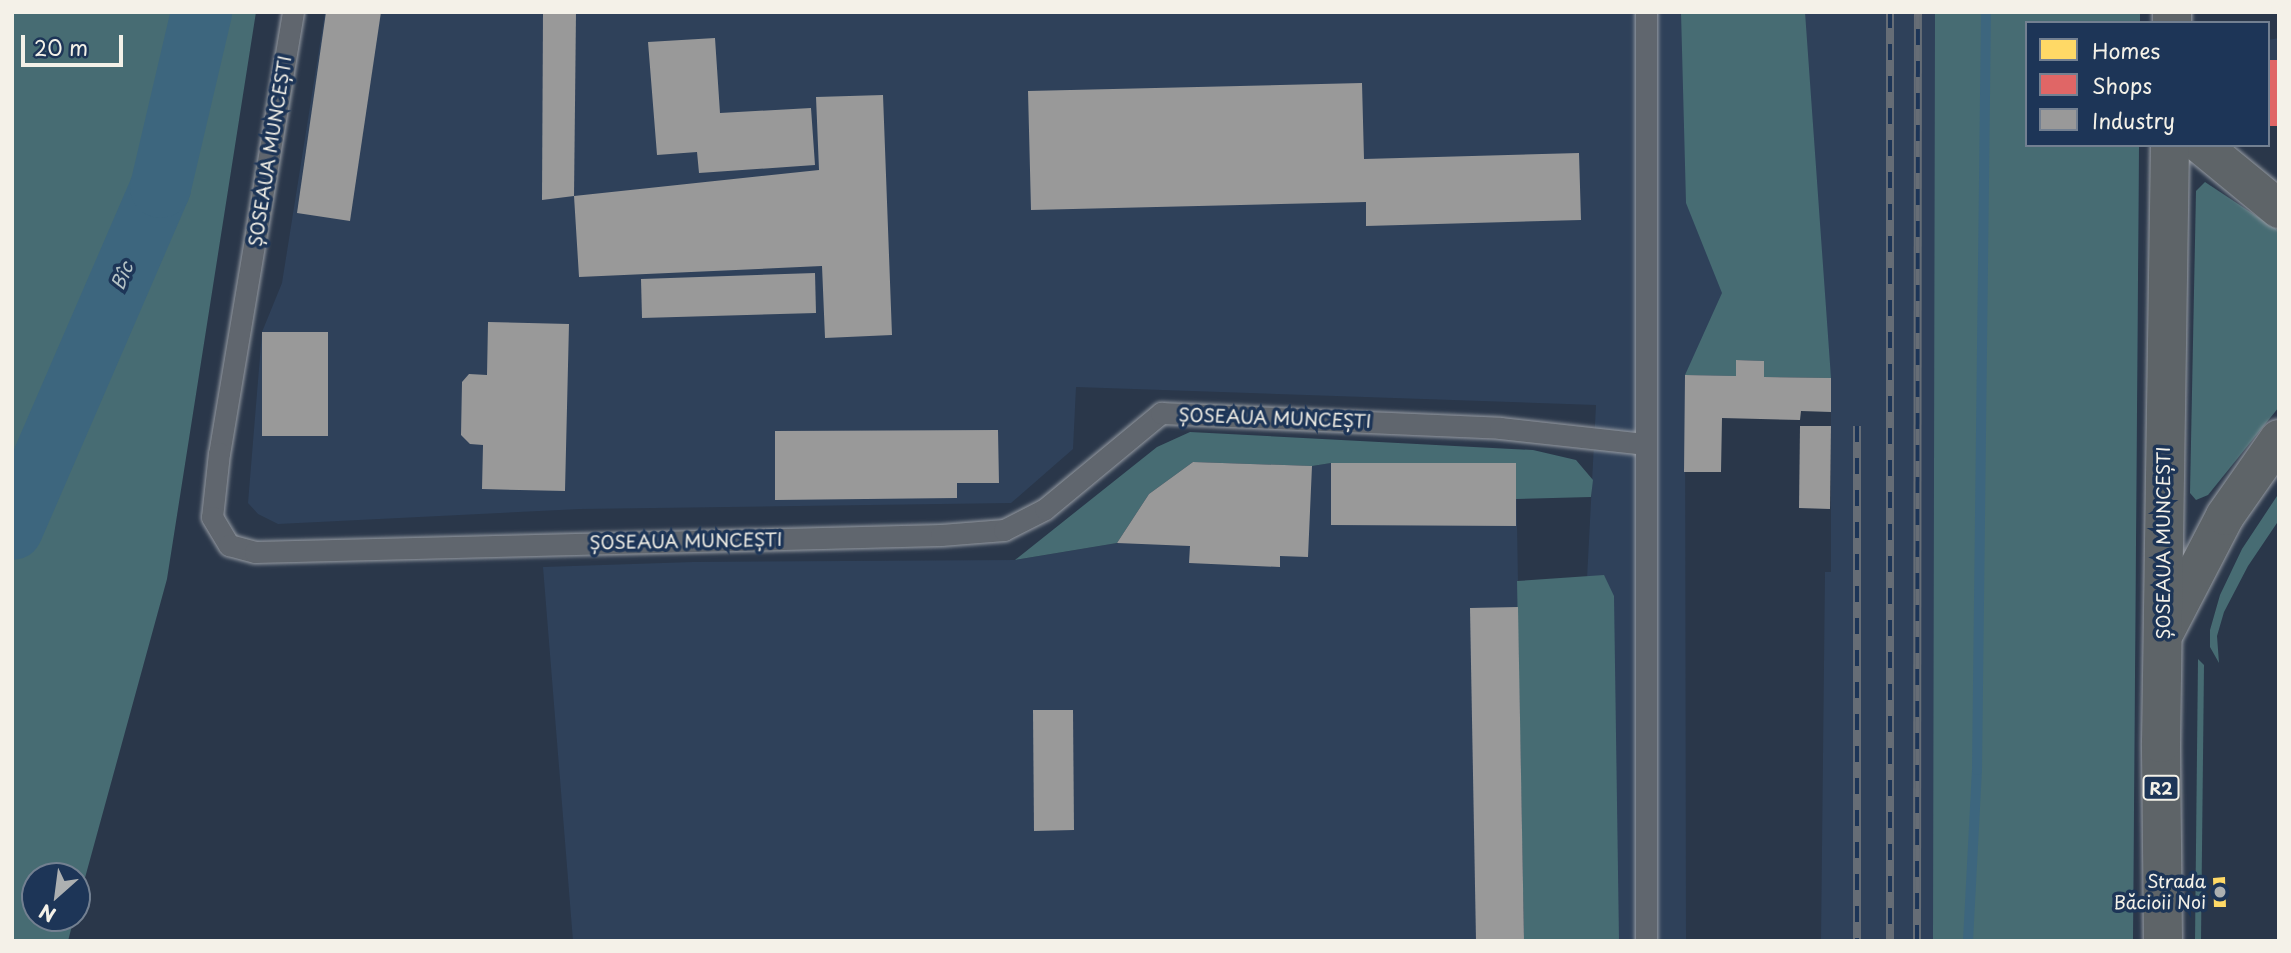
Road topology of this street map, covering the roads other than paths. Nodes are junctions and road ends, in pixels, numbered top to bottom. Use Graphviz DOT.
graph roads {
  1 [pos="293,12"];
  2 [pos="1646,12"];
  3 [pos="2170,147"];
  4 [pos="2203,147"];
  5 [pos="2279,209"];
  6 [pos="2279,439"];
  7 [pos="1646,444"];
  8 [pos="2163,635"];
  9 [pos="1646,941"];
  10 [pos="2163,941"];
  1 -- 7 [label="lane, ȘOSEAUA MUNCEȘTI"];
  2 -- 7 [label="lane"];
  3 -- 8 [label="main road, ȘOSEAUA MUNCEȘTI"];
  4 -- 5 [label="main road"];
  6 -- 8 [label="main road, R2"];
  7 -- 9 [label="lane"];
  8 -- 10 [label="main road, ȘOSEAUA MUNCEȘTI / R2"];
}
